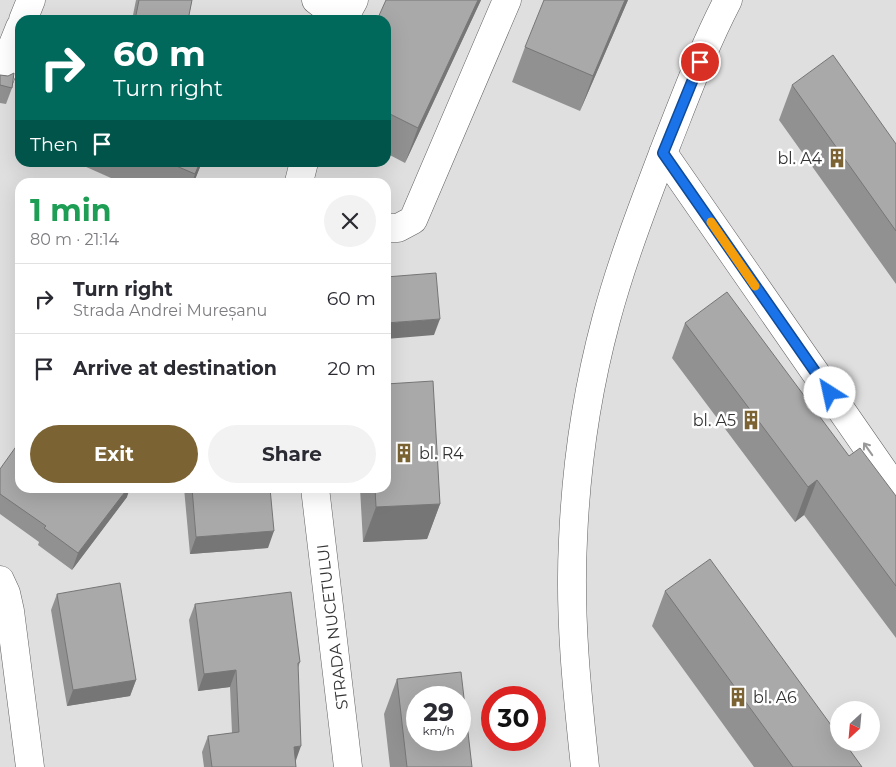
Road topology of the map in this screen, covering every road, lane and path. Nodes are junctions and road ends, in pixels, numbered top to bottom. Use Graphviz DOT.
graph roads {
  1 [pos="31,0"];
  2 [pos="316,0"];
  3 [pos="354,0"];
  4 [pos="507,0"];
  5 [pos="728,0"];
  6 [pos="25,15"];
  7 [pos="333,15"];
  8 [pos="346,15"];
  9 [pos="0,25"];
  10 [pos="15,25"];
  11 [pos="15,38"];
  12 [pos="0,77"];
  13 [pos="663,153"];
  14 [pos="391,228"];
  15 [pos="896,489"];
  16 [pos="316,493"];
  17 [pos="0,580"];
  18 [pos="30,767"];
  19 [pos="348,767"];
  20 [pos="585,767"];
  1 -- 6 [label="street"];
  2 -- 7 [label="street"];
  3 -- 8 [label="street"];
  4 -- 14 [label="street"];
  5 -- 13 [label="street"];
  9 -- 10 [label="street"];
  11 -- 12 [label="street"];
  15 -- 13 [label="street, one-way"];
  13 -- 20 [label="street"];
  16 -- 19 [label="street, STRADA NUCETULUI"];
  17 -- 18 [label="street"];
}
